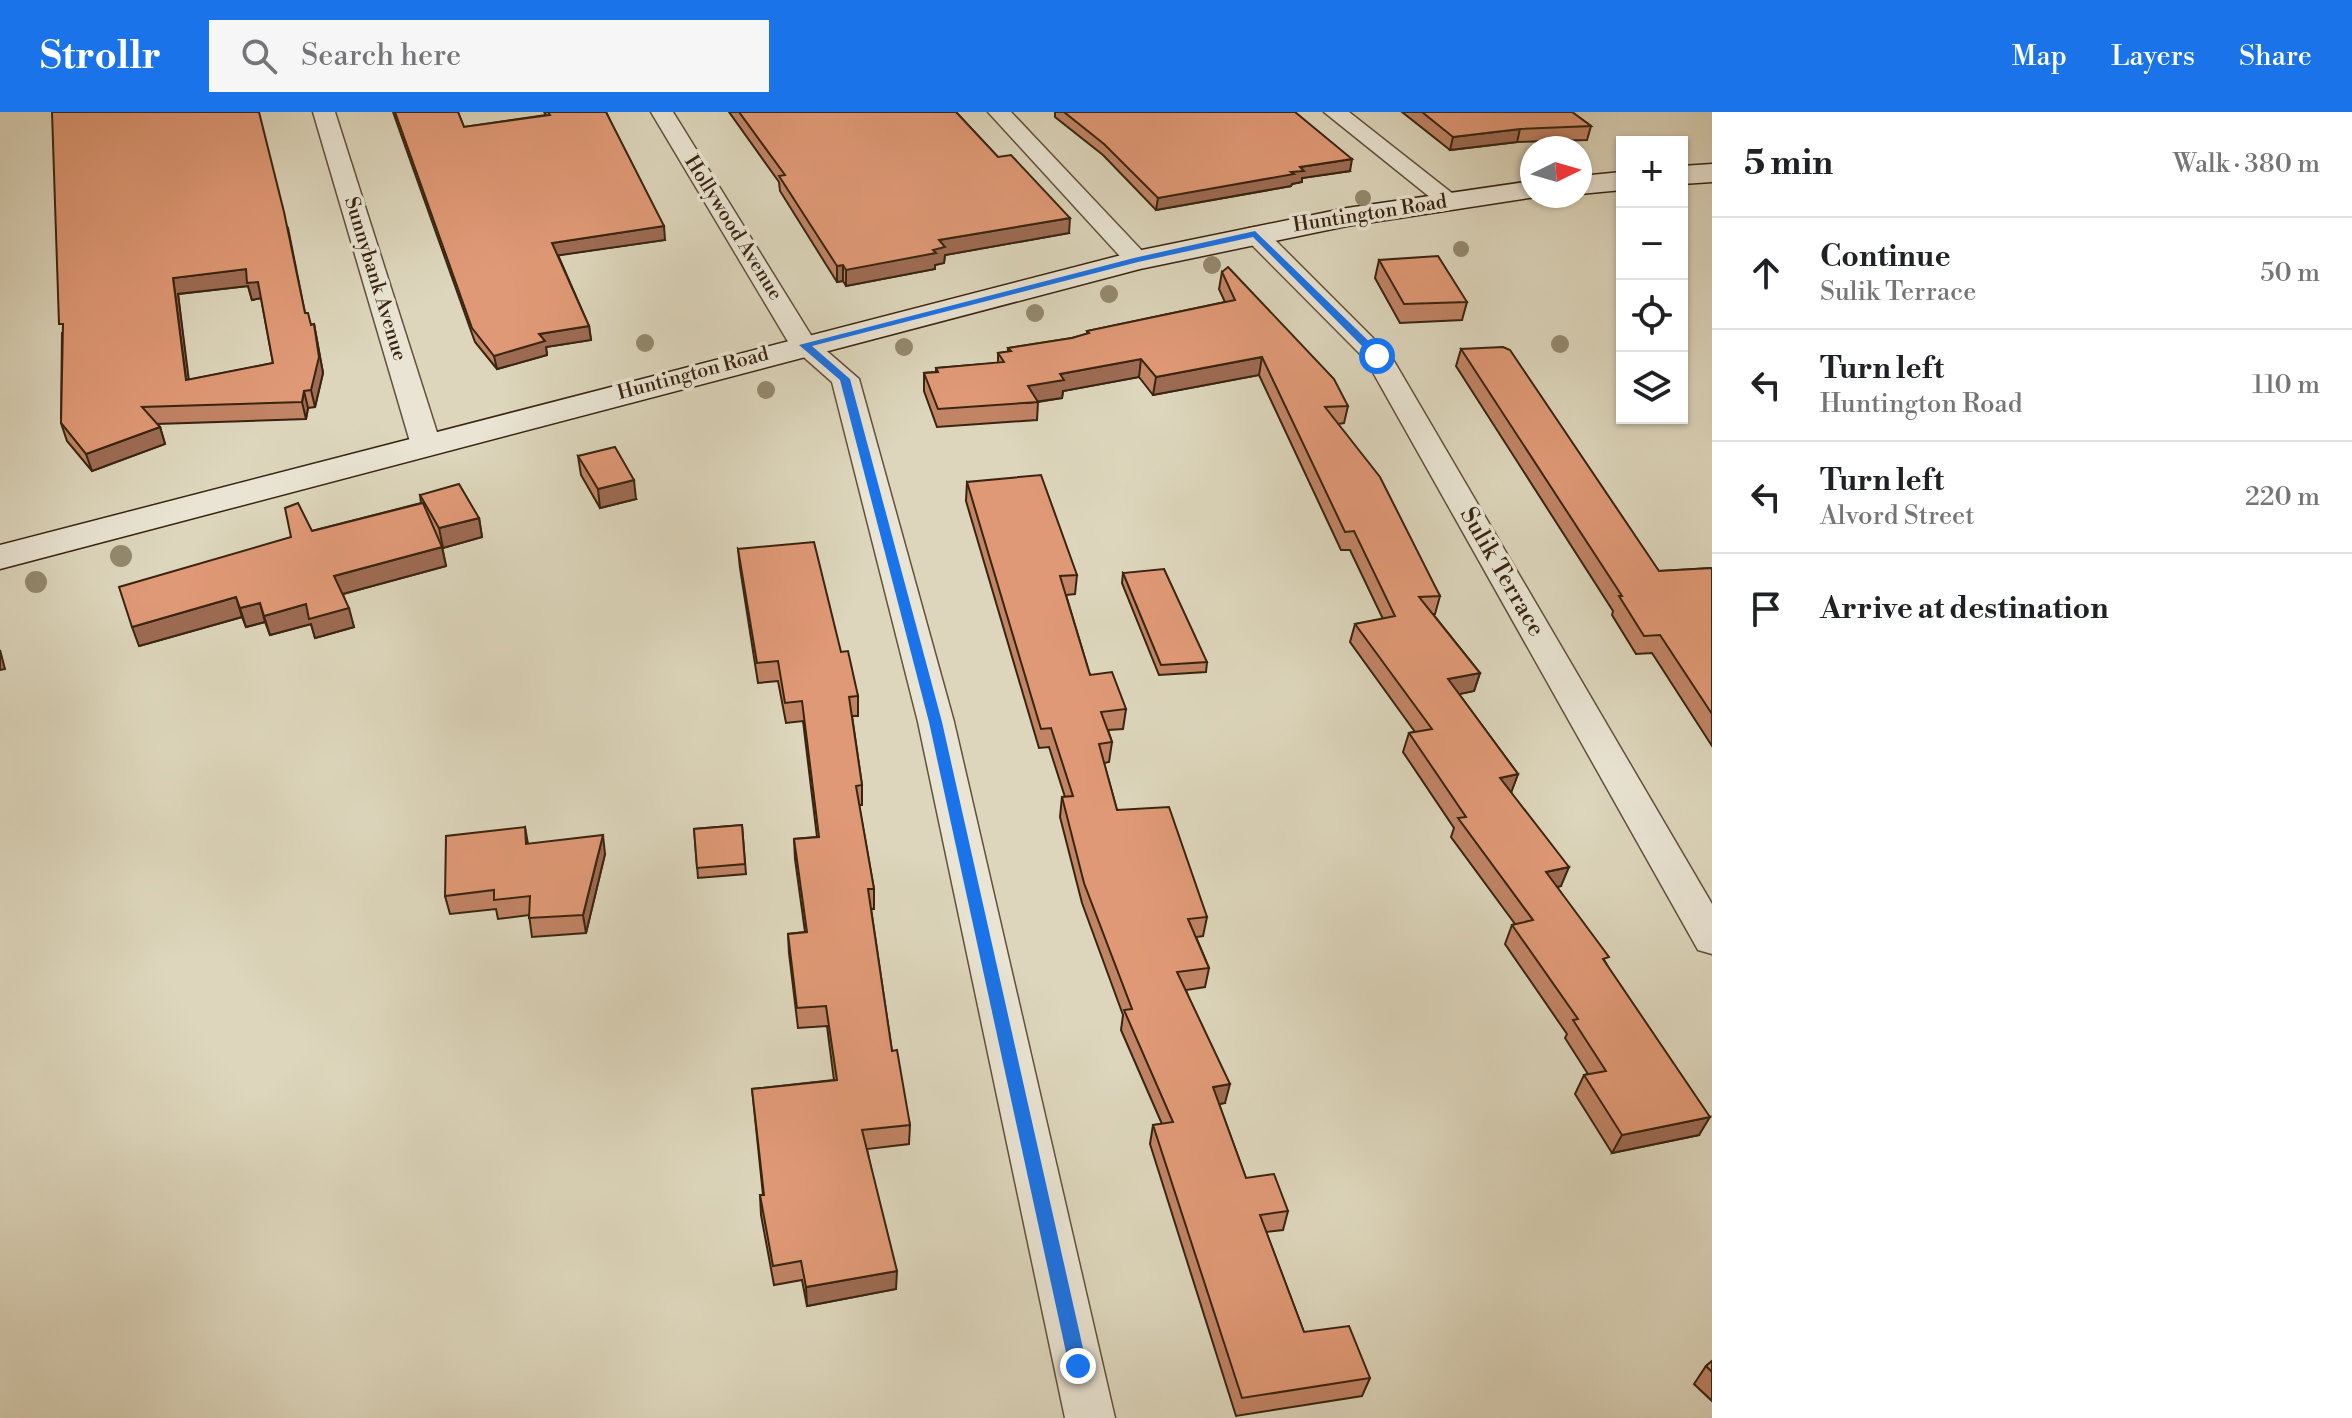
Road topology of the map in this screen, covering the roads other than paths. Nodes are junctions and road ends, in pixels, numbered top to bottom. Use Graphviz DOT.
graph roads {
  1 [pos="324,112"];
  2 [pos="662,112"];
  3 [pos="999,112"];
  4 [pos="1335,112"];
  5 [pos="1712,173"];
  6 [pos="1688,175"];
  7 [pos="1616,182"];
  8 [pos="1592,184"];
  9 [pos="1520,192"];
  10 [pos="1450,201"];
  11 [pos="1255,234"];
  12 [pos="1137,260"];
  13 [pos="804,345"];
  14 [pos="426,445"];
  15 [pos="0,557"];
  16 [pos="1712,939"];
  17 [pos="1090,1418"];
  1 -- 14 [label="street, Sunnybank Avenue"];
  2 -- 13 [label="street, Hollywood Avenue"];
  3 -- 12 [label="street"];
  4 -- 10 [label="street"];
  5 -- 6 [label="main road"];
  7 -- 8 [label="main road"];
  9 -- 10 [label="main road, Huntington Road"];
  10 -- 11 [label="main road, Huntington Road"];
  11 -- 12 [label="main road, Huntington Road"];
  11 -- 16 [label="street, Sulik Terrace"];
  12 -- 13 [label="main road, Huntington Road"];
  13 -- 14 [label="main road, Huntington Road"];
  13 -- 17 [label="street, Hollywood Avenue"];
  14 -- 15 [label="main road, Huntington Road"];
}
